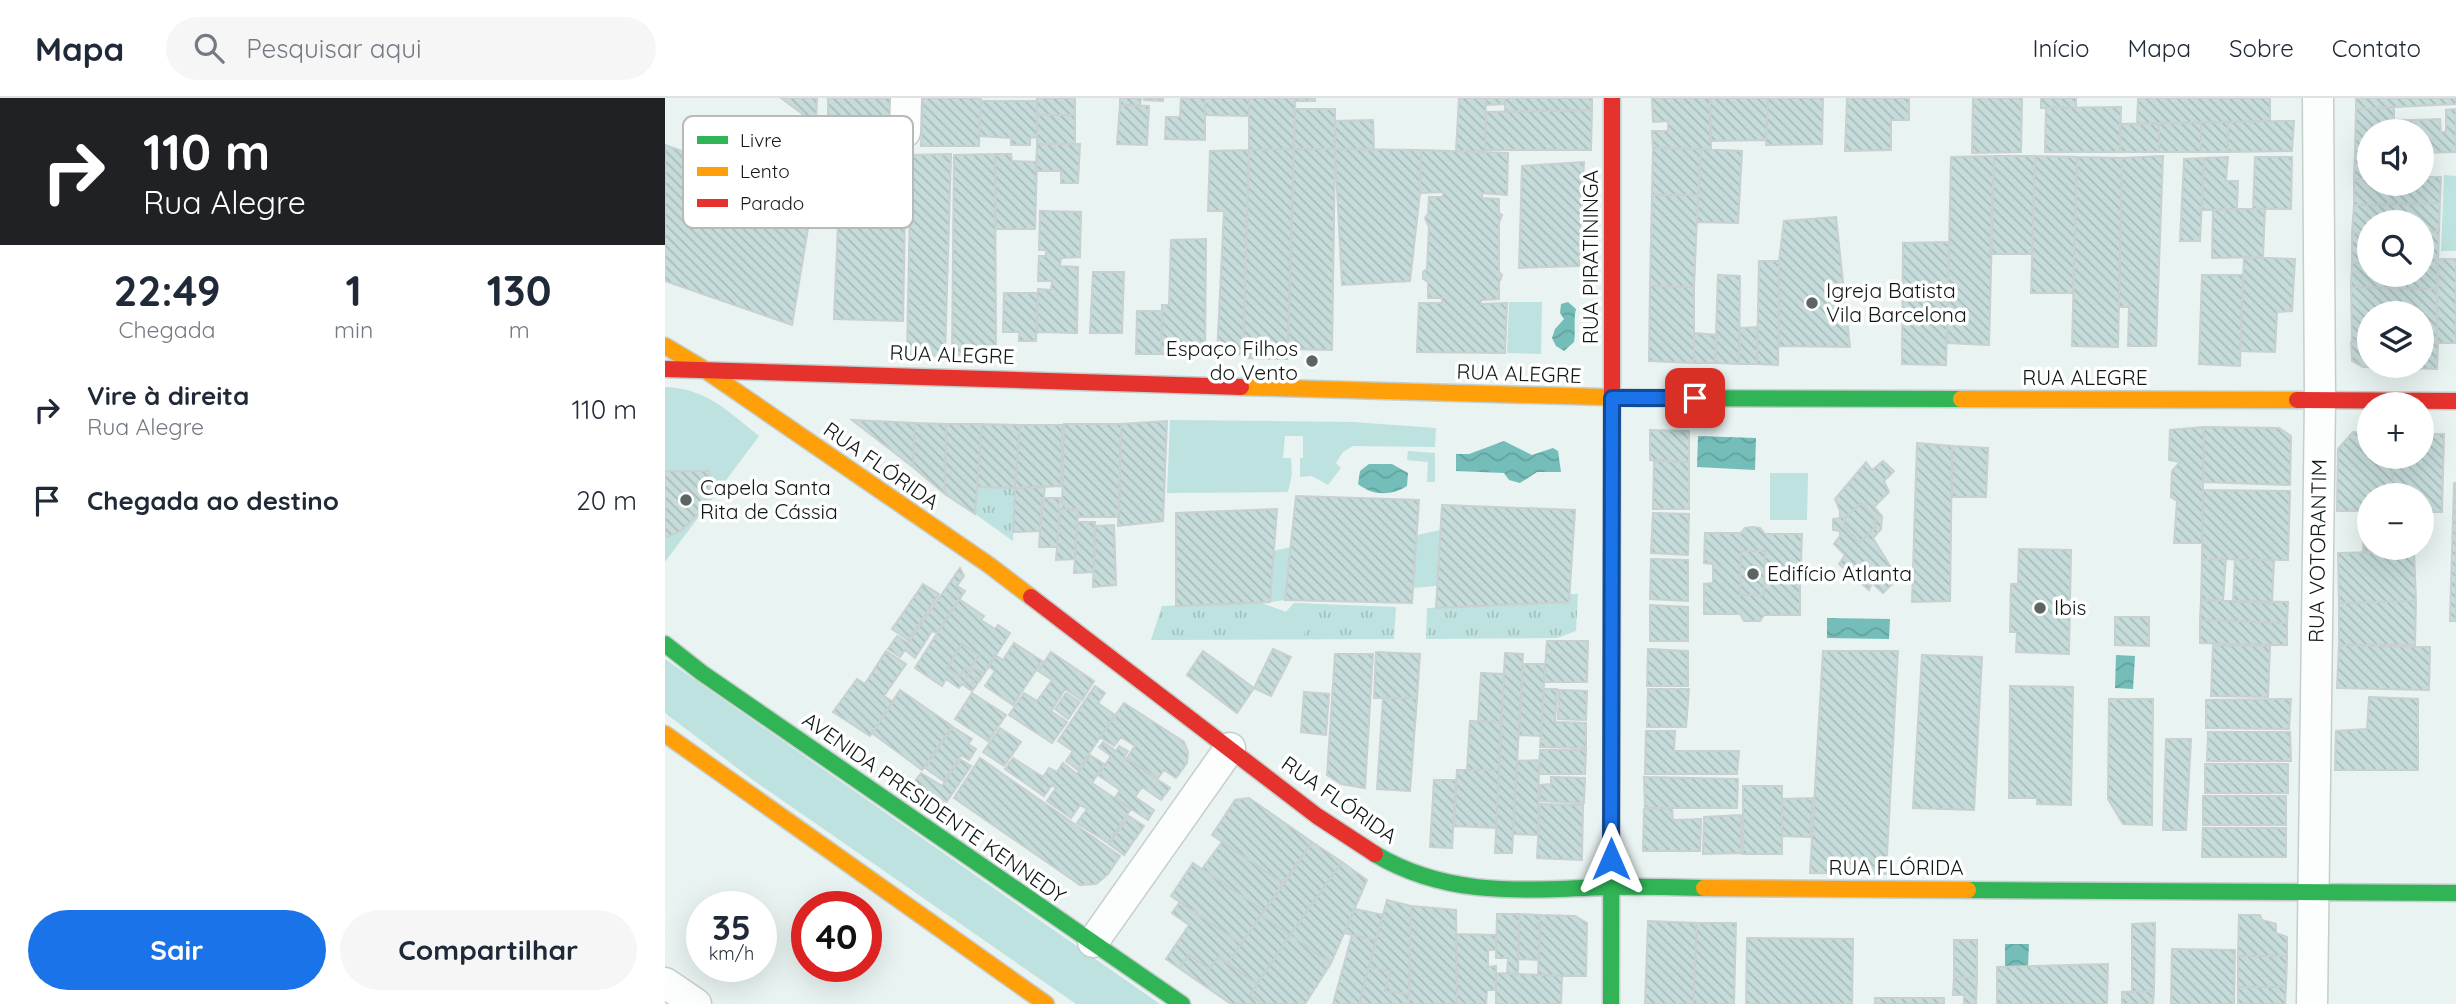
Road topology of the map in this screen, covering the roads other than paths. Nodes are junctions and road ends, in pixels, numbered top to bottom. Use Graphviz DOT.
graph roads {
  1 [pos="906,98"];
  2 [pos="1612,98"];
  3 [pos="2318,98"];
  4 [pos="905,116"];
  5 [pos="665,346"];
  6 [pos="702,368"];
  7 [pos="665,369"];
  8 [pos="1612,398"];
  9 [pos="2320,400"];
  10 [pos="2456,401"];
  11 [pos="665,644"];
  12 [pos="665,734"];
  13 [pos="1230,748"];
  14 [pos="1611,887"];
  15 [pos="2312,892"];
  16 [pos="2456,893"];
  17 [pos="1093,942"];
  18 [pos="665,983"];
  19 [pos="696,1004"];
  20 [pos="1046,1004"];
  21 [pos="1182,1004"];
  22 [pos="1611,1004"];
  23 [pos="2312,1004"];
  1 -- 4 [label="street"];
  2 -- 8 [label="main road, RUA PIRATININGA"];
  3 -- 9 [label="street, RUA VOTORANTIM"];
  5 -- 6 [label="main road, RUA FLÓRIDA"];
  6 -- 7 [label="main road, RUA ALEGRE"];
  6 -- 8 [label="main road, RUA ALEGRE"];
  6 -- 13 [label="main road, RUA FLÓRIDA"];
  8 -- 9 [label="main road, RUA ALEGRE"];
  8 -- 14 [label="main road, RUA PIRATININGA"];
  9 -- 10 [label="main road, RUA ALEGRE"];
  9 -- 15 [label="street, RUA VOTORANTIM"];
  11 -- 17 [label="main road, AVENIDA PRESIDENTE KENNEDY"];
  12 -- 20 [label="main road"];
  13 -- 14 [label="main road, RUA FLÓRIDA"];
  13 -- 17 [label="street"];
  14 -- 15 [label="main road, RUA FLÓRIDA"];
  14 -- 22 [label="main road, RUA PIRATININGA"];
  15 -- 16 [label="main road, RUA FLÓRIDA"];
  15 -- 23 [label="street, RUA VOTORANTIM"];
  17 -- 21 [label="main road, AVENIDA PRESIDENTE KENNEDY"];
  18 -- 19 [label="street"];
}
